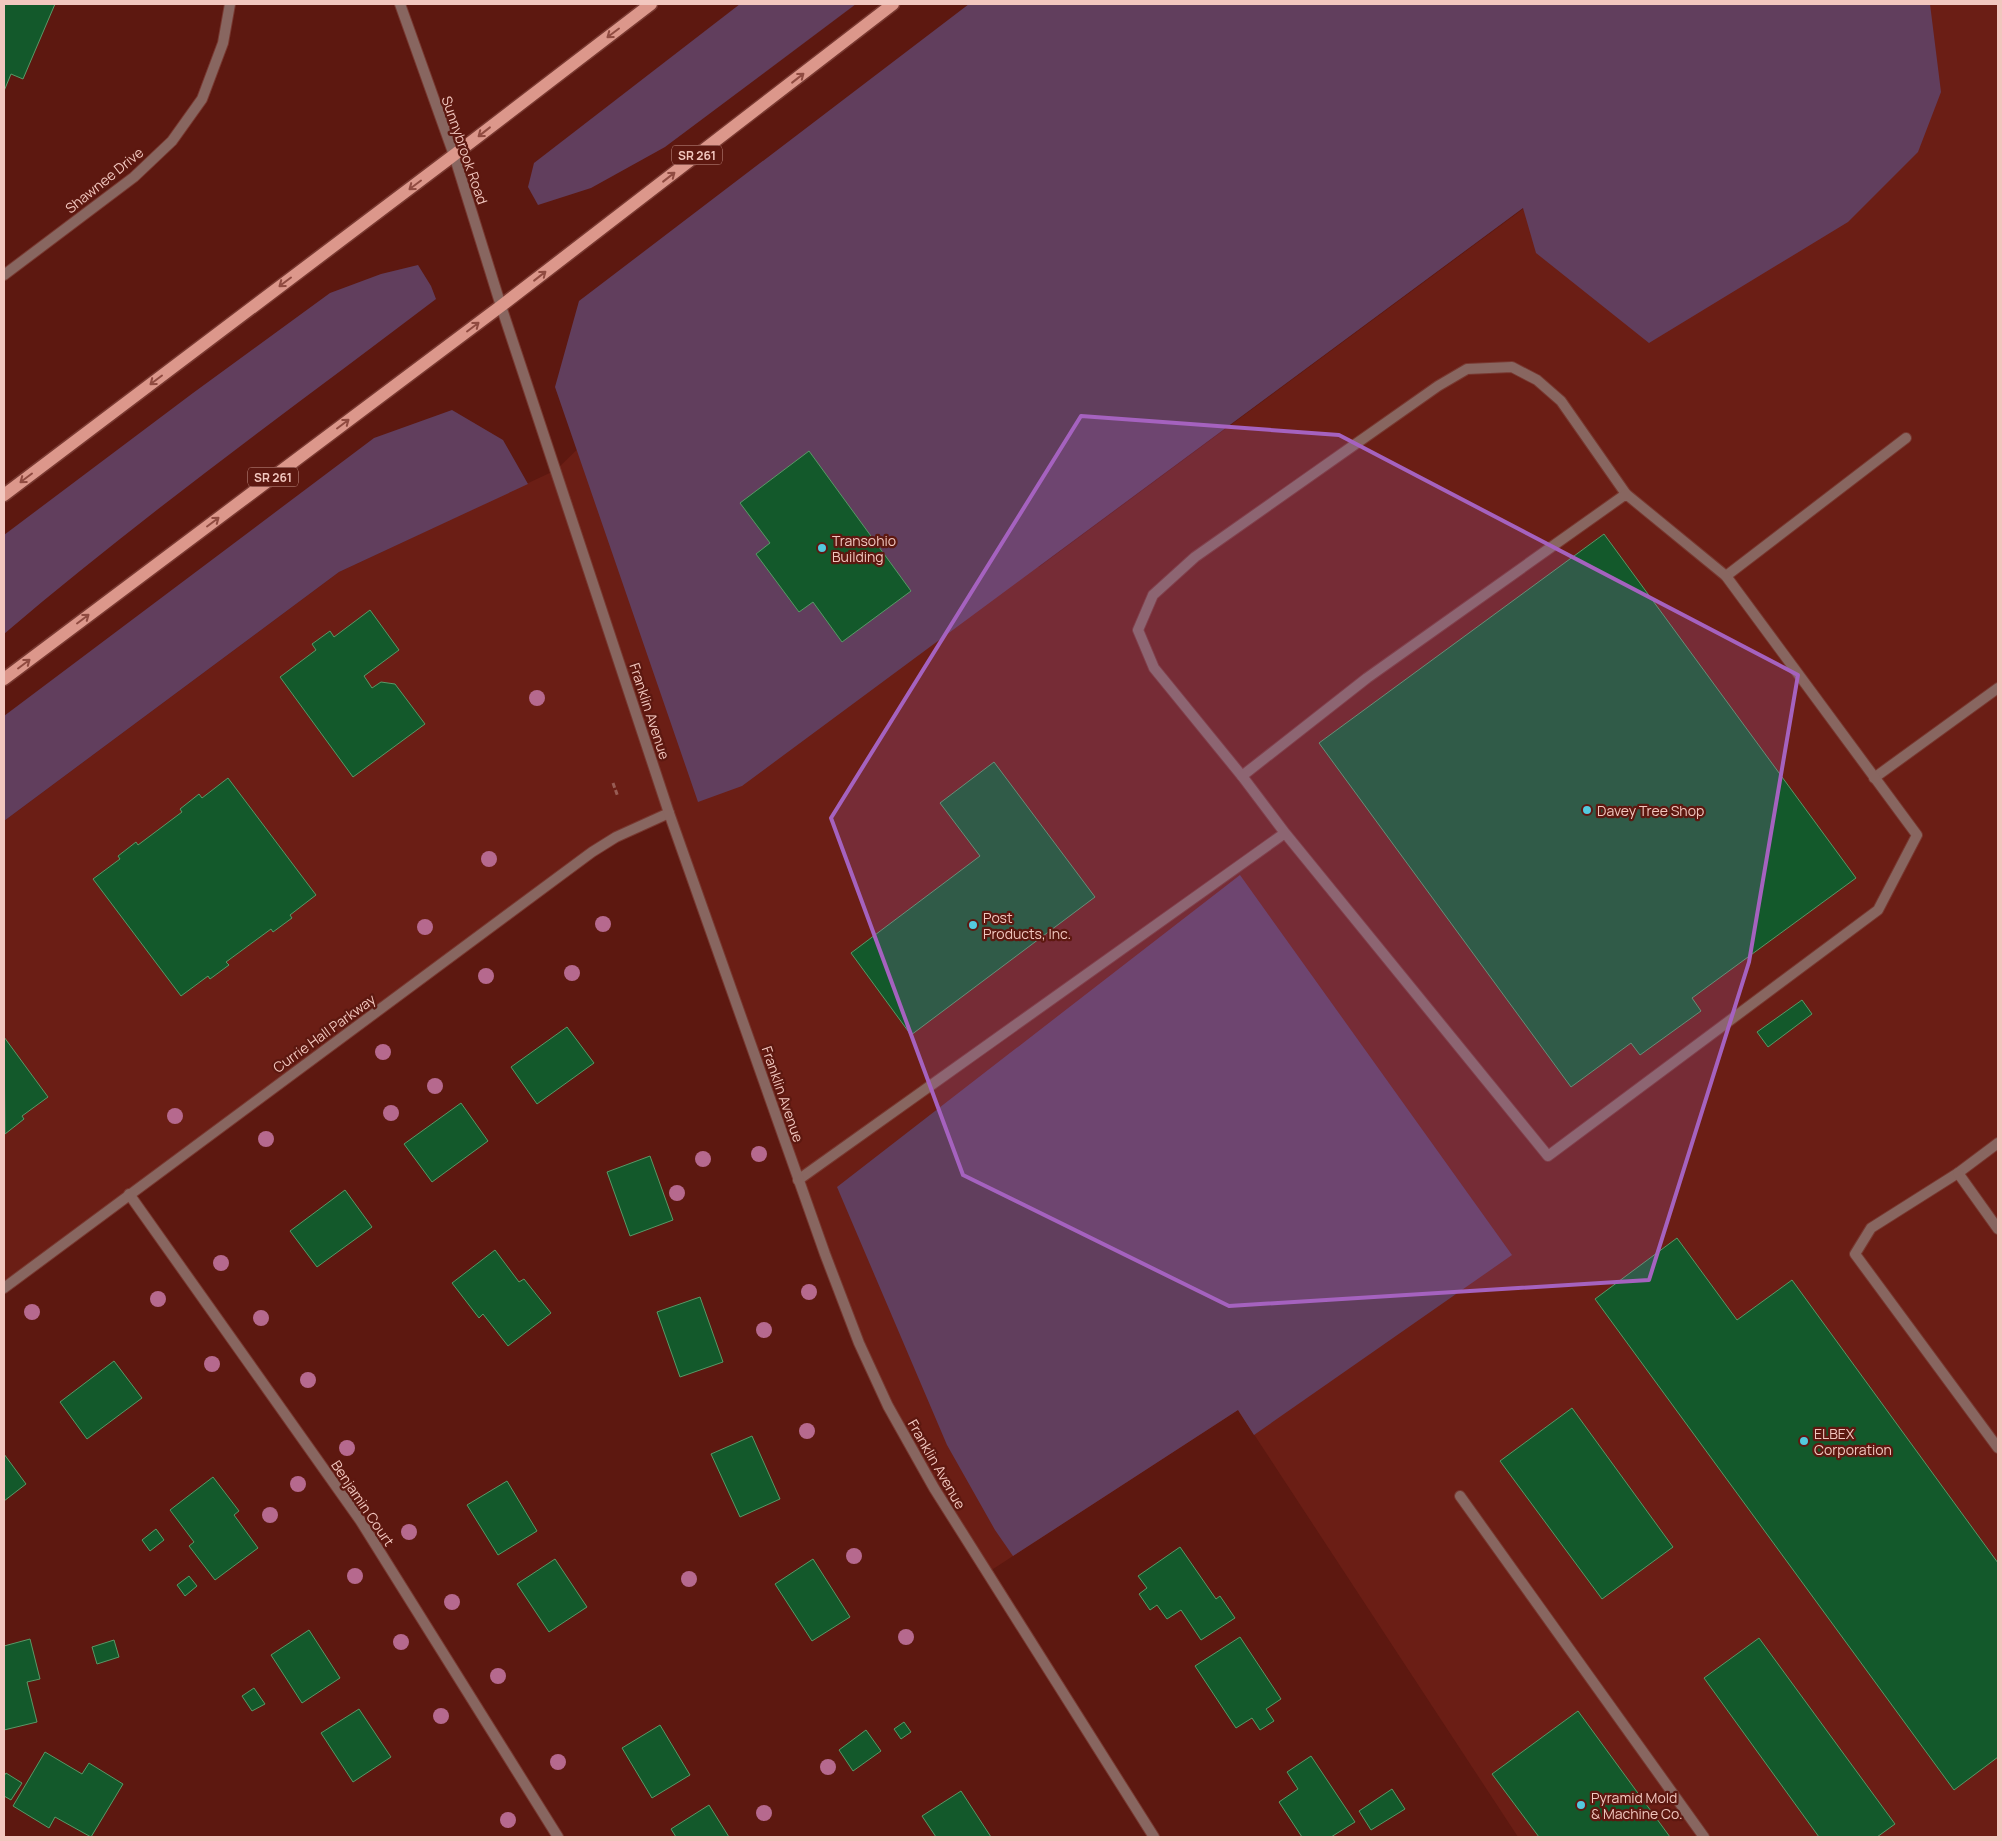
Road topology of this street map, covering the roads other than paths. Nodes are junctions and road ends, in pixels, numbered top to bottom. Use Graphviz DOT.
graph roads {
  1 [pos="230,4"];
  2 [pos="400,4"];
  3 [pos="651,4"];
  4 [pos="893,4"];
  5 [pos="454,155"];
  6 [pos="4,275"];
  7 [pos="501,306"];
  8 [pos="1906,438"];
  9 [pos="1626,494"];
  10 [pos="4,495"];
  11 [pos="1726,576"];
  12 [pos="4,679"];
  13 [pos="1998,688"];
  14 [pos="1242,776"];
  15 [pos="1874,778"];
  16 [pos="669,813"];
  17 [pos="1285,833"];
  18 [pos="1998,1143"];
  19 [pos="1958,1173"];
  20 [pos="798,1180"];
  21 [pos="129,1194"];
  22 [pos="1998,1229"];
  23 [pos="4,1288"];
  24 [pos="1998,1448"];
  25 [pos="1460,1496"];
  26 [pos="558,1837"];
  27 [pos="1154,1837"];
  28 [pos="1704,1837"];
  1 -- 6 [label="street, Shawnee Drive"];
  2 -- 5 [label="street, Sunnybrook Road"];
  3 -- 5 [label="main road, one-way"];
  7 -- 4 [label="main road, SR 261, one-way"];
  5 -- 7 [label="street, Sunnybrook Road"];
  5 -- 10 [label="main road, one-way"];
  12 -- 7 [label="main road, SR 261, one-way"];
  7 -- 16 [label="street, Franklin Avenue"];
  8 -- 11 [label="street"];
  9 -- 11 [label="street"];
  9 -- 14 [label="street"];
  9 -- 14 [label="street"];
  11 -- 15 [label="street"];
  13 -- 15 [label="street"];
  14 -- 17 [label="street"];
  15 -- 17 [label="street"];
  16 -- 20 [label="street, Franklin Avenue"];
  16 -- 21 [label="street, Currie Hall Parkway"];
  17 -- 20 [label="street"];
  18 -- 19 [label="street"];
  19 -- 22 [label="street"];
  19 -- 24 [label="street"];
  20 -- 27 [label="street, Franklin Avenue"];
  21 -- 23 [label="street, Currie Hall Parkway"];
  21 -- 26 [label="street, Benjamin Court"];
  25 -- 28 [label="street"];
}
